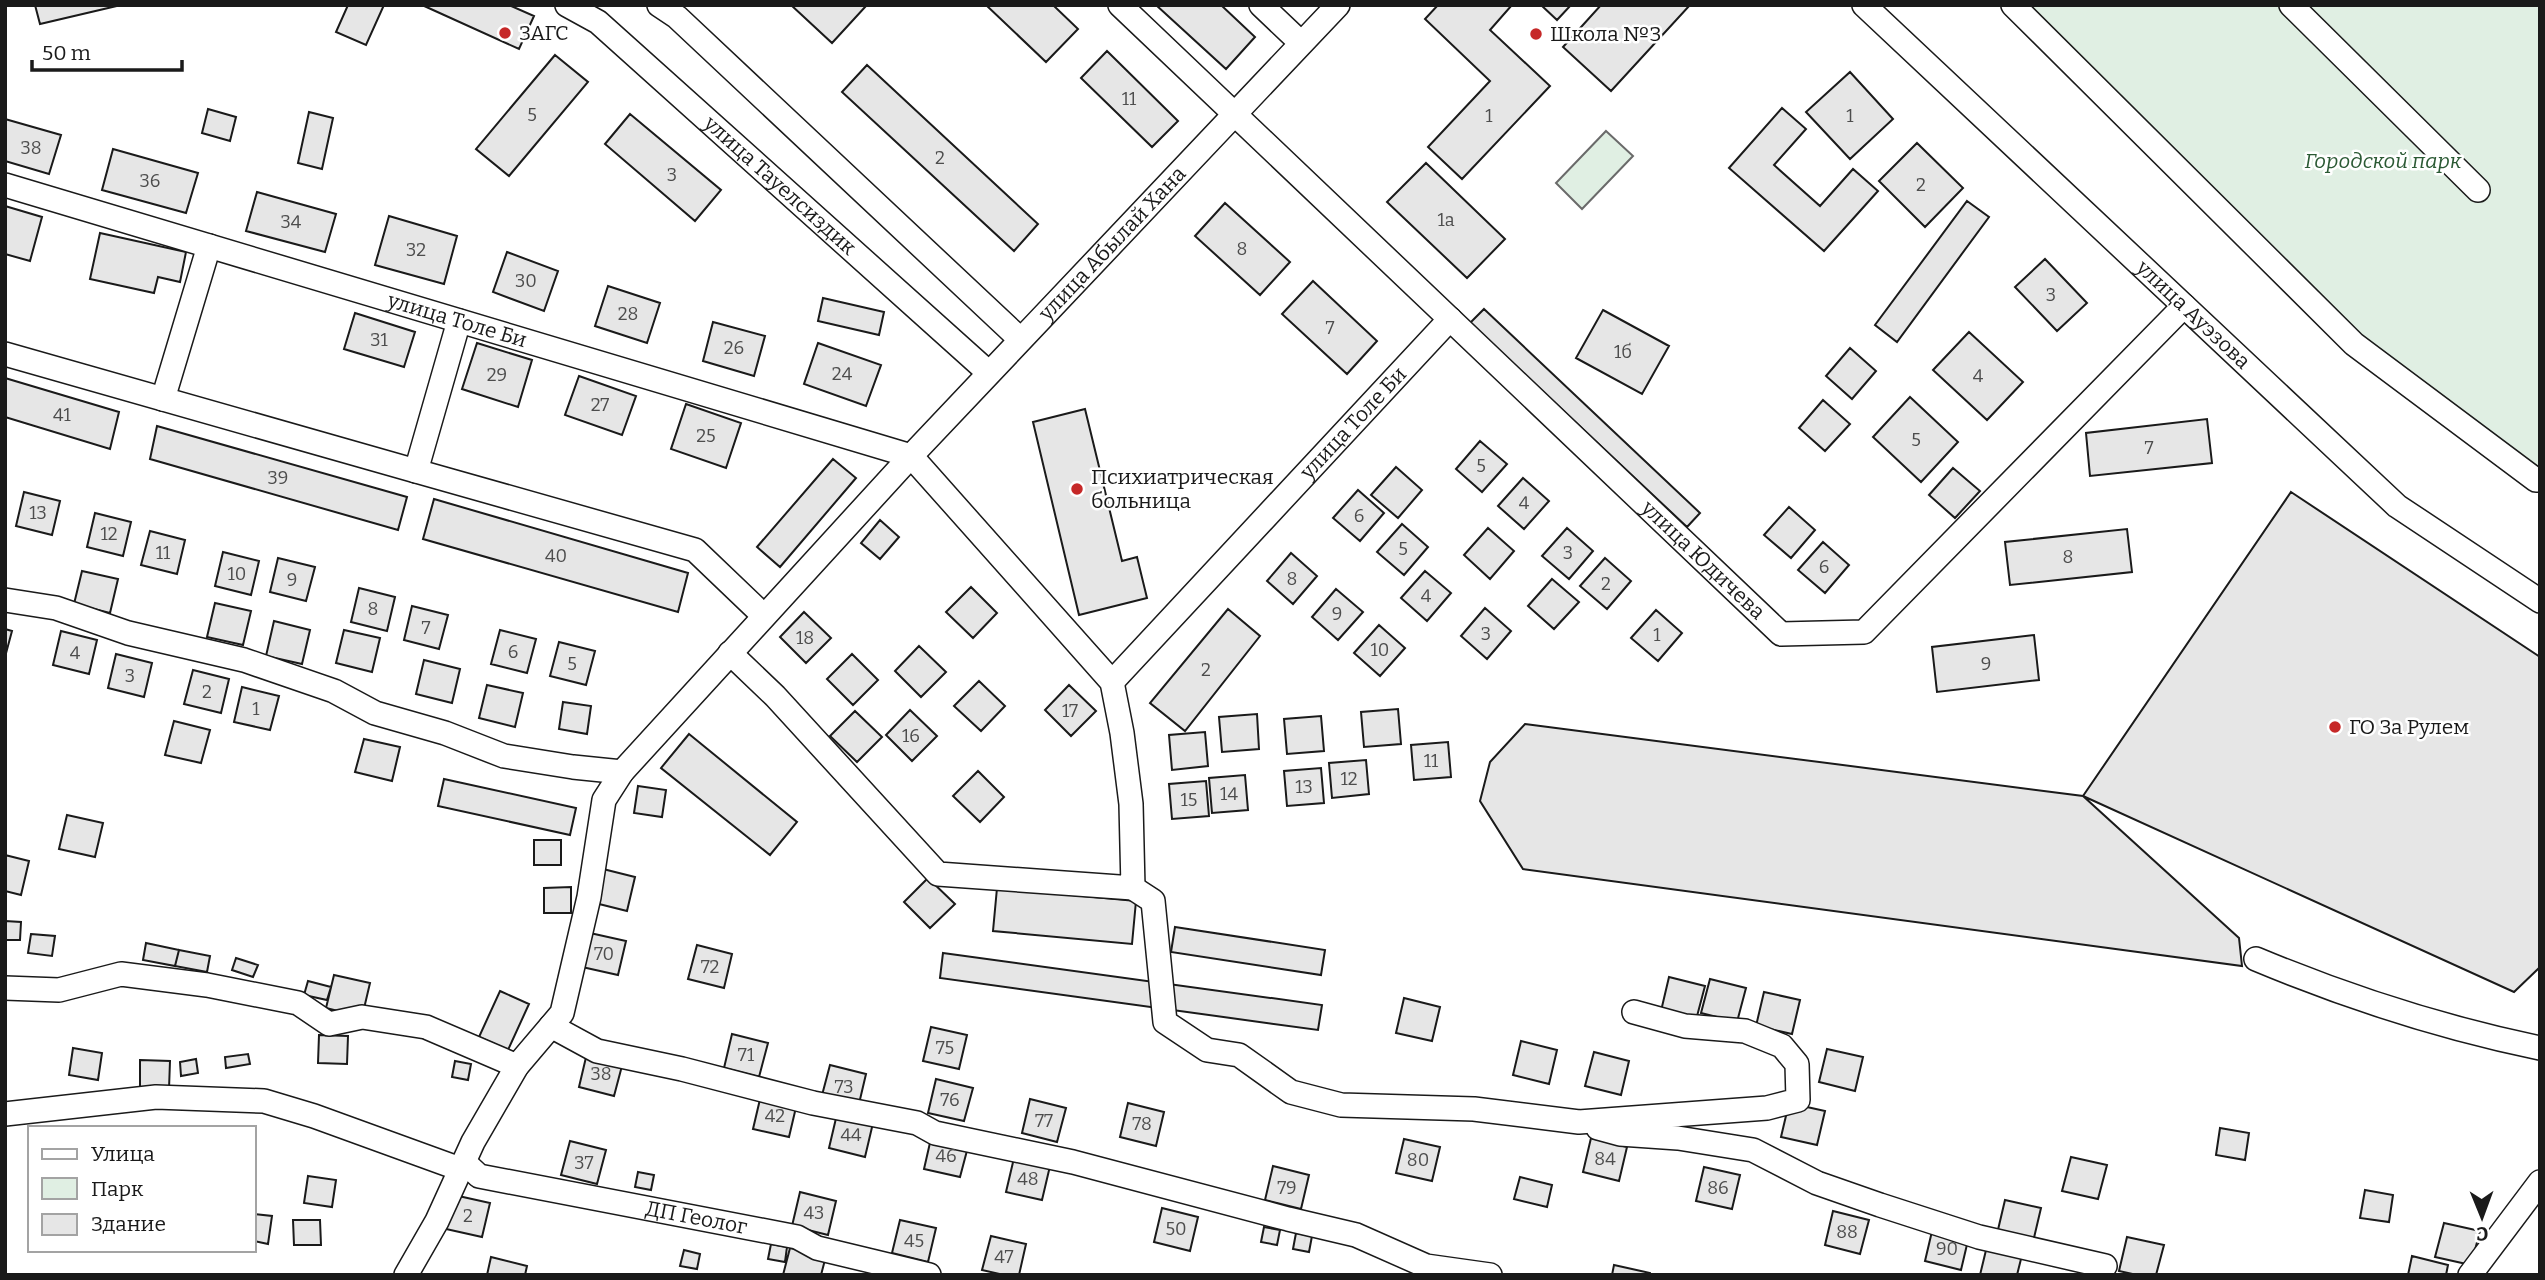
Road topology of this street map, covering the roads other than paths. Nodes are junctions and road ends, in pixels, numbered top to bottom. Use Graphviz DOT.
graph roads {
  1 [pos="567,5"];
  2 [pos="659,5"];
  3 [pos="1120,5"];
  4 [pos="1261,5"];
  5 [pos="1338,5"];
  6 [pos="1864,5"];
  7 [pos="2013,5"];
  8 [pos="2291,5"];
  9 [pos="1301,43"];
  10 [pos="1235,114"];
  11 [pos="5,185"];
  12 [pos="2478,190"];
  13 [pos="209,246"];
  14 [pos="2185,306"];
  15 [pos="1450,318"];
  16 [pos="459,321"];
  17 [pos="1020,340"];
  18 [pos="5,354"];
  19 [pos="989,373"];
  20 [pos="163,399"];
  21 [pos="911,456"];
  22 [pos="416,471"];
  23 [pos="2540,480"];
  24 [pos="5,600"];
  25 [pos="2540,601"];
  26 [pos="764,616"];
  27 [pos="730,653"];
  28 [pos="1112,682"];
  29 [pos="622,772"];
  30 [pos="1133,888"];
  31 [pos="2256,959"];
  32 [pos="5,988"];
  33 [pos="1634,1012"];
  34 [pos="551,1026"];
  35 [pos="2540,1048"];
  36 [pos="517,1066"];
  37 [pos="5,1114"];
  38 [pos="1578,1122"];
  39 [pos="462,1166"];
  40 [pos="2540,1182"];
  41 [pos="2105,1266"];
  42 [pos="406,1275"];
  43 [pos="929,1275"];
  44 [pos="1490,1275"];
  45 [pos="2470,1275"];
  1 -- 19 [label="street, улица Тауелсиздик"];
  2 -- 17 [label="street"];
  3 -- 10 [label="street"];
  4 -- 9 [label="street"];
  5 -- 9 [label="street, улица Абылай Хана"];
  6 -- 14 [label="street, улица Ауэзова"];
  7 -- 23 [label="street"];
  8 -- 12 [label="street"];
  9 -- 10 [label="street, улица Абылай Хана"];
  10 -- 15 [label="street, улица Юдичева"];
  10 -- 17 [label="street, улица Абылай Хана"];
  11 -- 13 [label="street, улица Толе Би"];
  13 -- 16 [label="street, улица Толе Би"];
  13 -- 20 [label="street"];
  14 -- 15 [label="street, улица Юдичева"];
  14 -- 25 [label="street, улица Ауэзова"];
  15 -- 28 [label="street, улица Толе Би"];
  16 -- 21 [label="street, улица Толе Би"];
  16 -- 22 [label="street"];
  17 -- 19 [label="street, улица Абылай Хана"];
  18 -- 20 [label="street"];
  19 -- 21 [label="street, улица Абылай Хана"];
  20 -- 22 [label="street"];
  21 -- 26 [label="street, улица Абылай Хана"];
  21 -- 28 [label="street"];
  22 -- 26 [label="street"];
  24 -- 29 [label="street"];
  26 -- 27 [label="street, улица Абылай Хана"];
  27 -- 29 [label="street, улица Абылай Хана"];
  27 -- 30 [label="street"];
  28 -- 30 [label="street"];
  29 -- 34 [label="street, улица Абылай Хана"];
  30 -- 38 [label="street"];
  31 -- 35 [label="street"];
  32 -- 36 [label="street"];
  33 -- 38 [label="street"];
  34 -- 36 [label="street, улица Абылай Хана"];
  34 -- 44 [label="street"];
  36 -- 39 [label="street, улица Абылай Хана"];
  37 -- 39 [label="street, ДП Геолог"];
  38 -- 41 [label="street"];
  39 -- 42 [label="street, улица Абылай Хана"];
  39 -- 43 [label="street, ДП Геолог"];
  40 -- 45 [label="street"];
}
